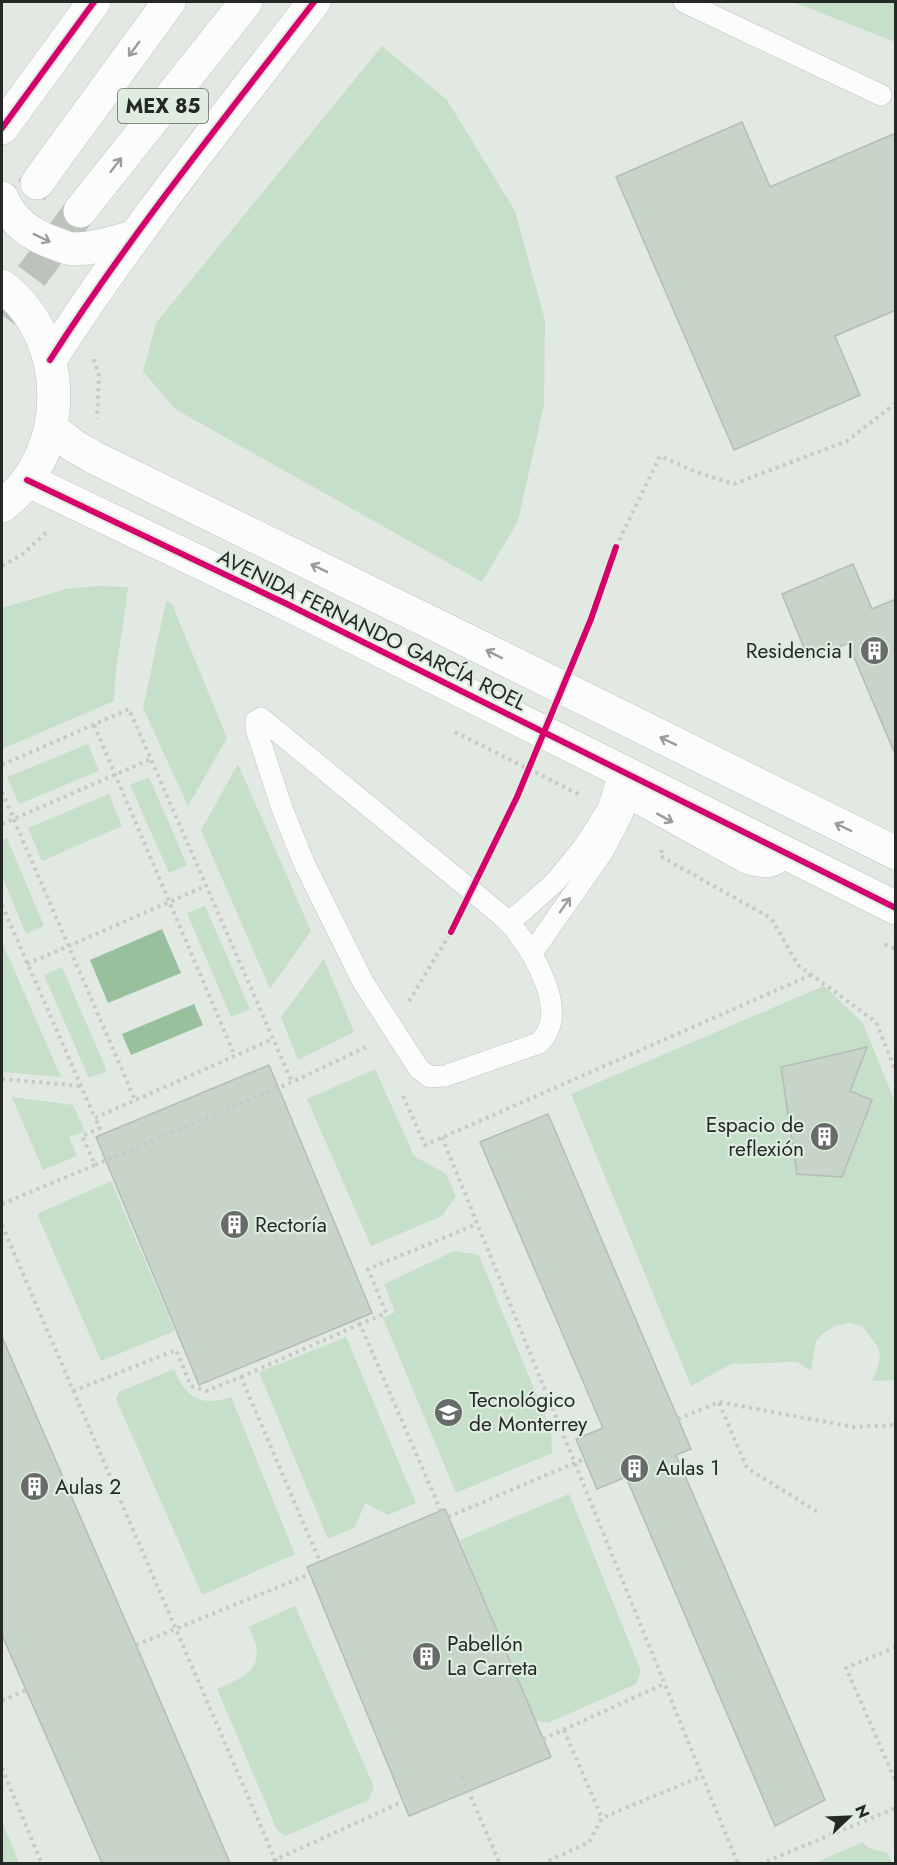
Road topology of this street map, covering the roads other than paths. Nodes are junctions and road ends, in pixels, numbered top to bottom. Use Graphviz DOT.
graph roads {
  1 [pos="94,2"];
  2 [pos="169,2"];
  3 [pos="246,2"];
  4 [pos="314,2"];
  5 [pos="684,2"];
  6 [pos="881,95"];
  7 [pos="2,128"];
  8 [pos="37,183"];
  9 [pos="2,198"];
  10 [pos="80,211"];
  11 [pos="134,237"];
  12 [pos="2,286"];
  13 [pos="50,360"];
  14 [pos="51,428"];
  15 [pos="27,480"];
  16 [pos="2,506"];
  17 [pos="624,784"];
  18 [pos="896,853"];
  19 [pos="896,908"];
  20 [pos="509,923"];
  21 [pos="532,953"];
  1 -- 7 [label="main road"];
  2 -- 8 [label="main road, MEX 85, one-way"];
  10 -- 3 [label="main road, MEX 85, one-way"];
  4 -- 11 [label="main road"];
  5 -- 6 [label="lane"];
  9 -- 11 [label="main road, one-way"];
  11 -- 13 [label="main road"];
  12 -- 13 [label="main road"];
  13 -- 14 [label="main road"];
  14 -- 15 [label="main road"];
  18 -- 14 [label="main road, AVENIDA FERNANDO GARCÍA ROEL, one-way"];
  15 -- 16 [label="main road"];
  15 -- 17 [label="main road, AVENIDA FERNANDO GARCÍA ROEL"];
  17 -- 19 [label="main road, AVENIDA FERNANDO GARCÍA ROEL, one-way"];
  17 -- 20 [label="lane"];
  21 -- 17 [label="lane, one-way"];
  20 -- 21 [label="lane"];
  20 -- 21 [label="lane"];
}
